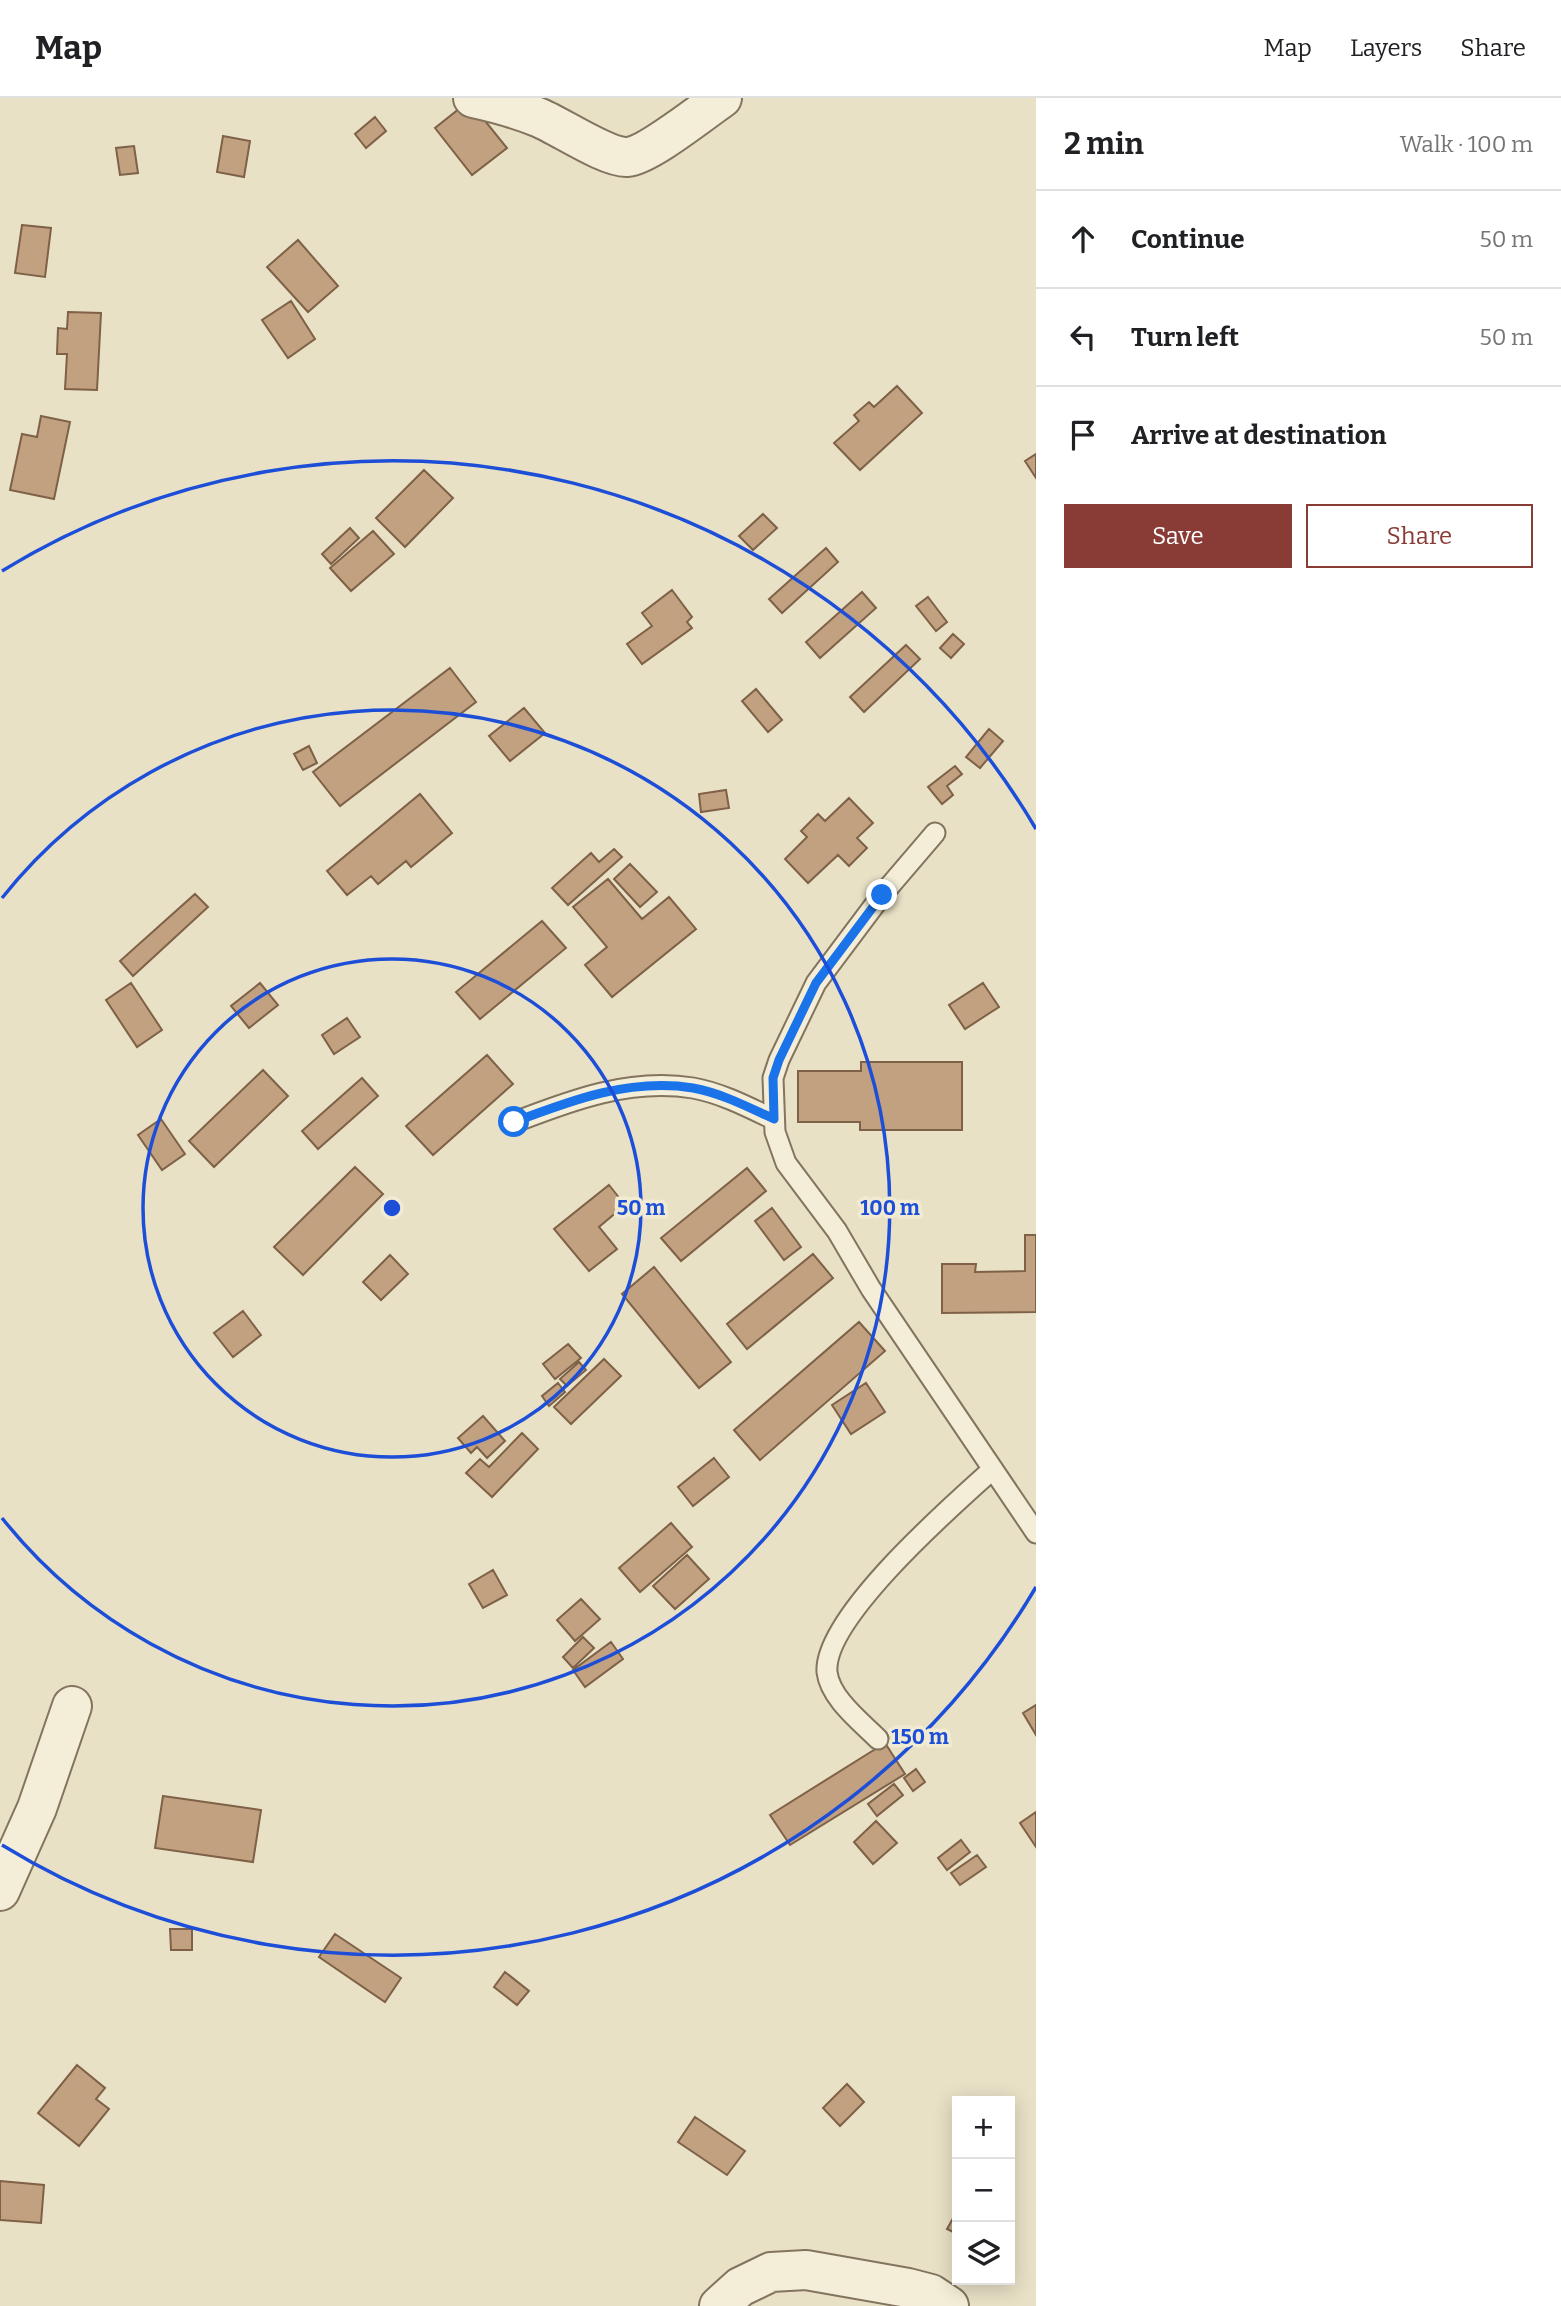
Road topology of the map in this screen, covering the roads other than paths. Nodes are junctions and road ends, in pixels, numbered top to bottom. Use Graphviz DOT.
graph roads {
  1 [pos="473,98"];
  2 [pos="722,98"];
  3 [pos="935,832"];
  4 [pos="774,1119"];
  5 [pos="514,1122"];
  6 [pos="993,1469"];
  7 [pos="1036,1533"];
  8 [pos="72,1706"];
  9 [pos="878,1739"];
  10 [pos="1,1888"];
  11 [pos="719,2306"];
  12 [pos="949,2306"];
  1 -- 2 [label="street"];
  3 -- 4 [label="lane"];
  4 -- 5 [label="lane"];
  4 -- 6 [label="lane"];
  6 -- 7 [label="lane"];
  6 -- 9 [label="lane"];
  8 -- 10 [label="street"];
  11 -- 12 [label="street"];
}
